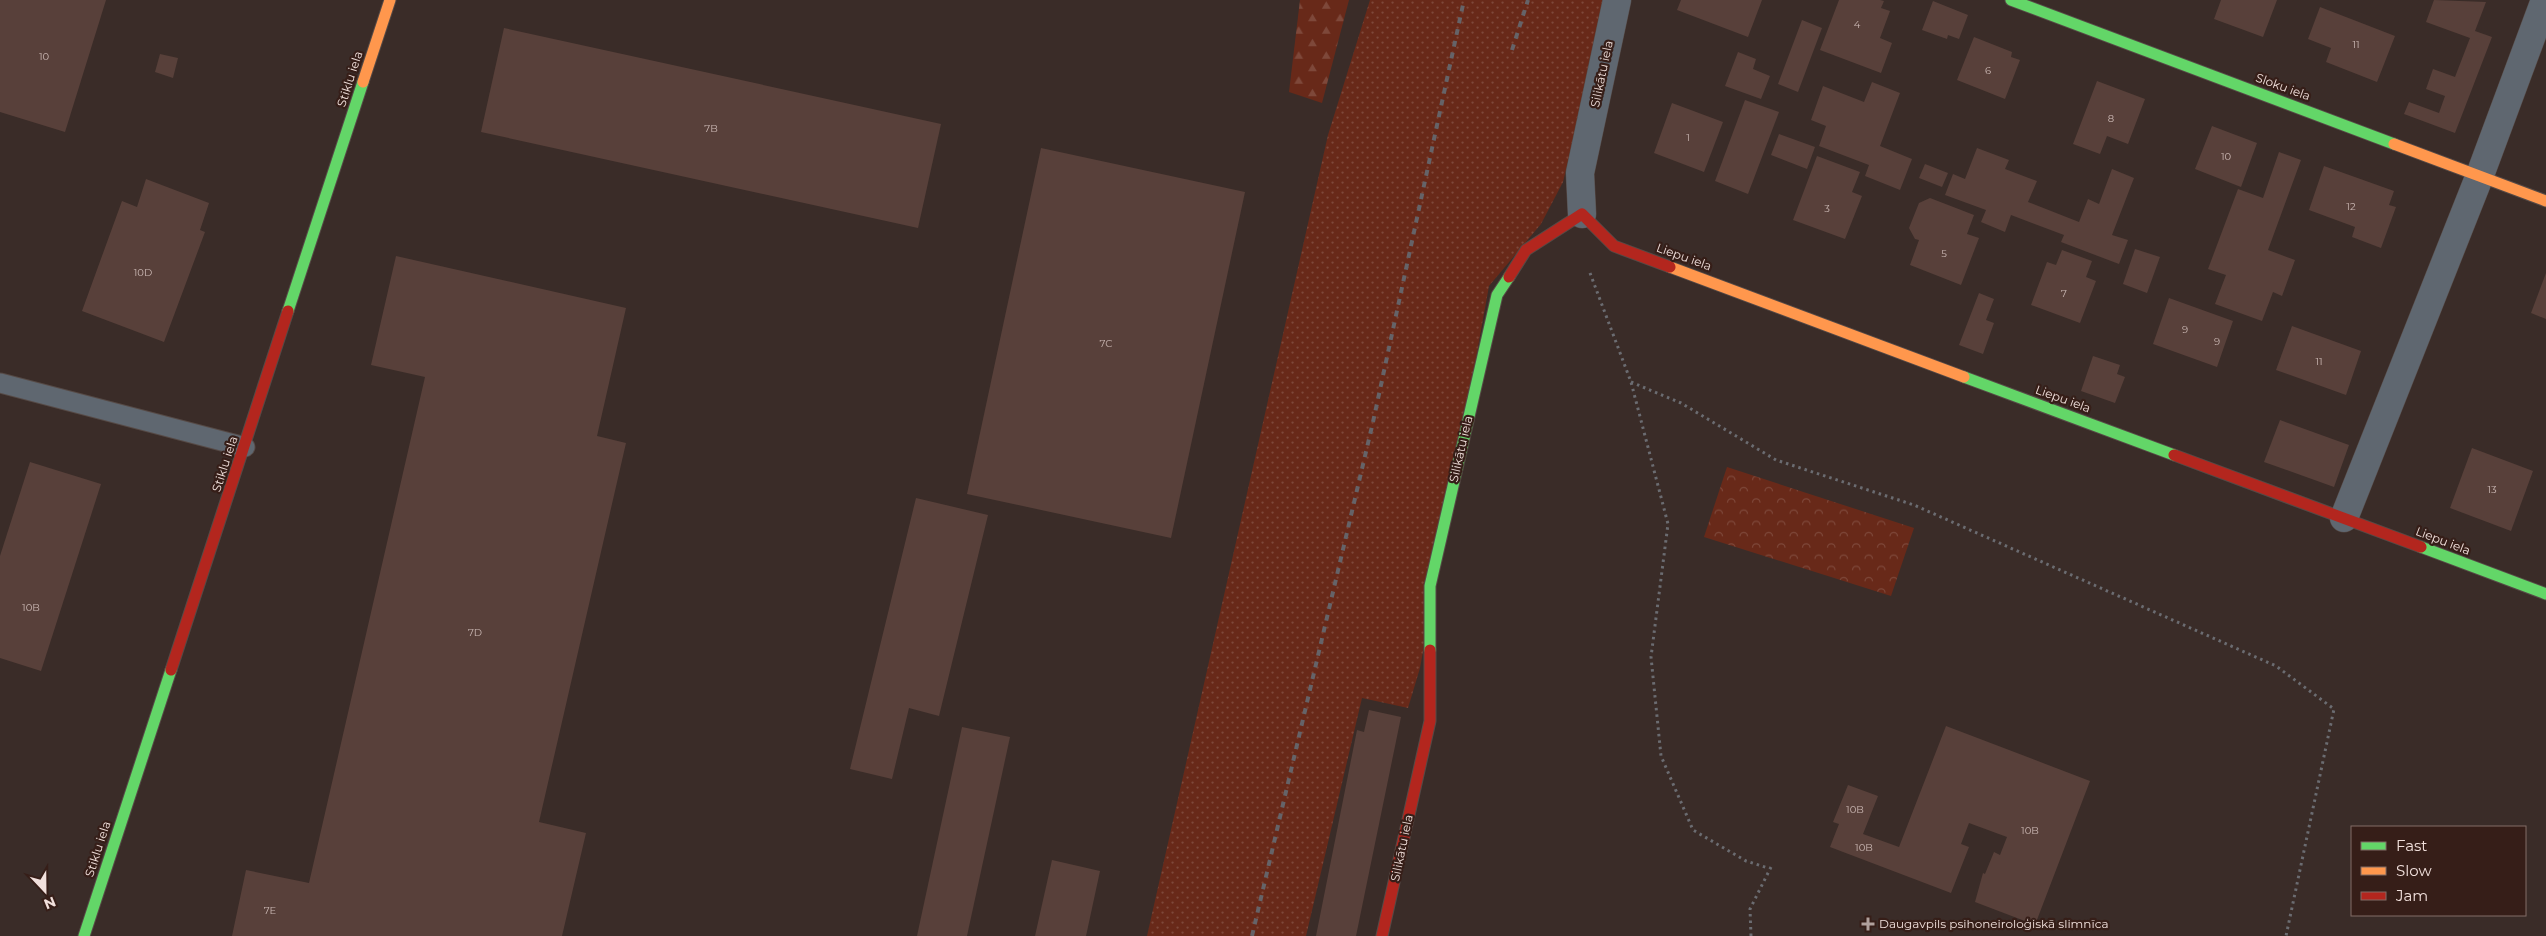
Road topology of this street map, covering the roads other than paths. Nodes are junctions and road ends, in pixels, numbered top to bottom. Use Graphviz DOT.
graph roads {
  1 [pos="390,0"];
  2 [pos="1617,0"];
  3 [pos="2011,0"];
  4 [pos="2545,0"];
  5 [pos="2480,175"];
  6 [pos="2546,201"];
  7 [pos="1582,214"];
  8 [pos="0,383"];
  9 [pos="245,447"];
  10 [pos="2344,518"];
  11 [pos="2546,594"];
  12 [pos="84,936"];
  13 [pos="1382,936"];
  1 -- 9 [label="street, Stiklu iela"];
  2 -- 7 [label="street, Silikātu iela"];
  3 -- 5 [label="street, Sloku iela"];
  4 -- 5 [label="street"];
  5 -- 6 [label="street, Sloku iela"];
  5 -- 10 [label="street"];
  7 -- 10 [label="street, Liepu iela"];
  7 -- 13 [label="street, Silikātu iela"];
  8 -- 9 [label="lane"];
  9 -- 12 [label="street, Stiklu iela"];
  10 -- 11 [label="street, Liepu iela"];
}
